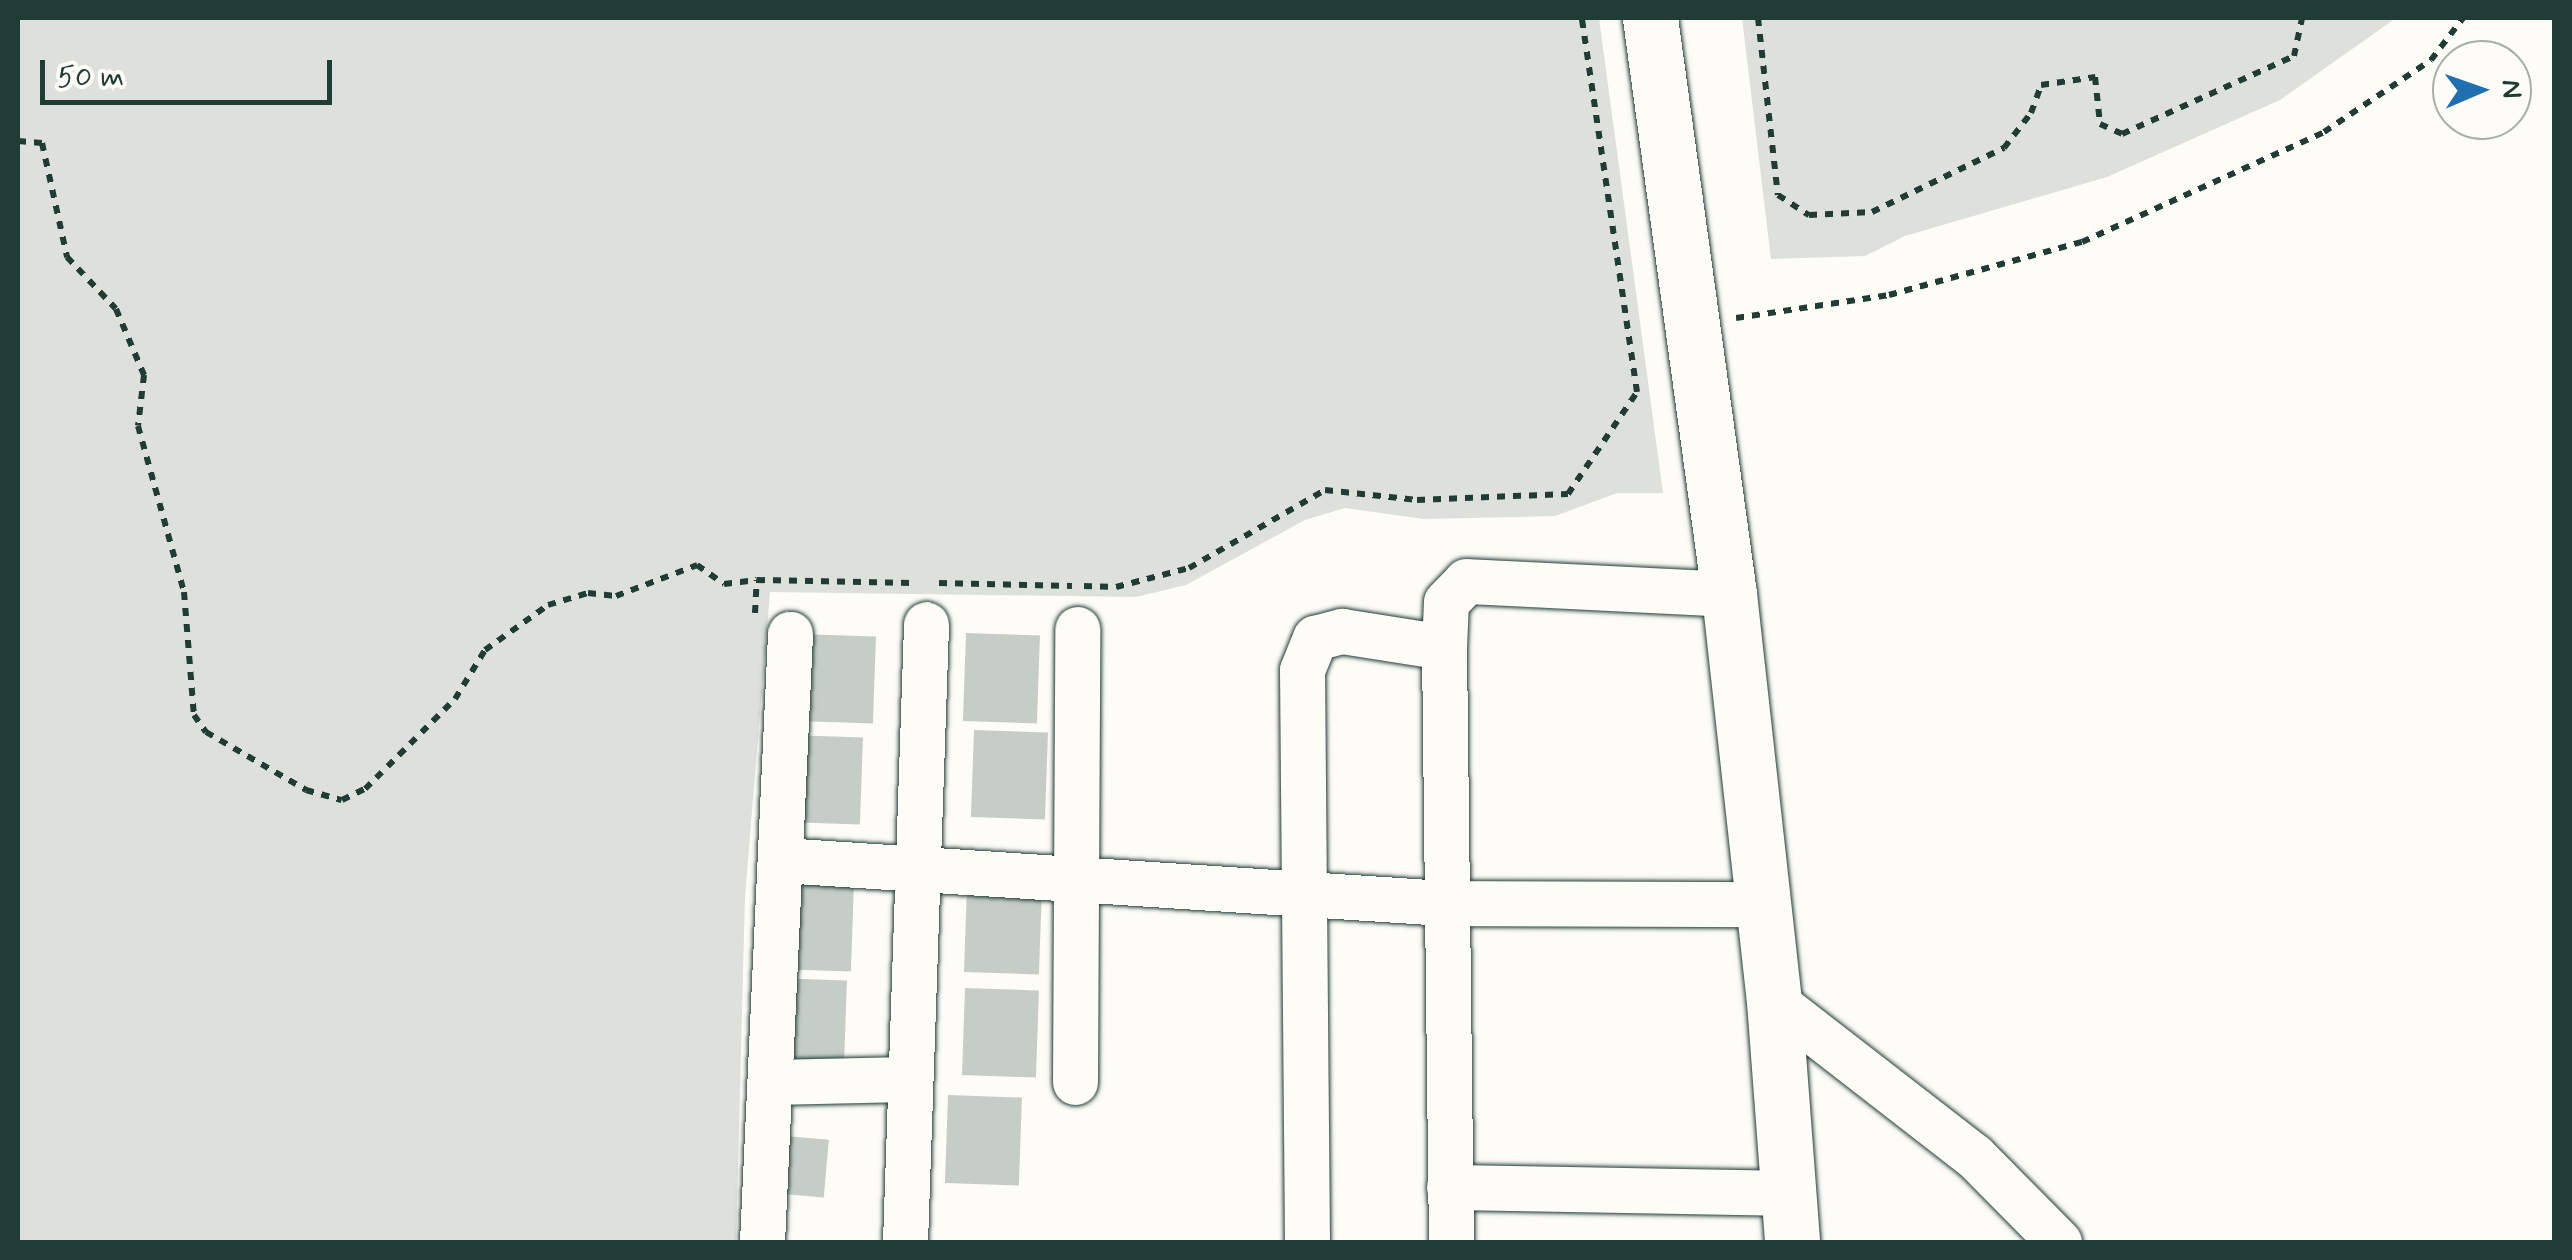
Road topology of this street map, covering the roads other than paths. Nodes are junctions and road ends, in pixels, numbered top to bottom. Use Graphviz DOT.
graph roads {
  1 [pos="1650,18"];
  2 [pos="1729,594"];
  3 [pos="926,624"];
  4 [pos="772,626"];
  5 [pos="1077,629"];
  6 [pos="1444,646"];
  7 [pos="782,860"];
  8 [pos="921,864"];
  9 [pos="1077,878"];
  10 [pos="1302,893"];
  11 [pos="1444,903"];
  12 [pos="1759,904"];
  13 [pos="1774,1000"];
  14 [pos="908,1079"];
  15 [pos="771,1082"];
  16 [pos="1075,1082"];
  17 [pos="1448,1187"];
  18 [pos="1789,1218"];
  19 [pos="762,1242"];
  20 [pos="905,1242"];
  21 [pos="1307,1242"];
  22 [pos="1451,1242"];
  23 [pos="2058,1242"];
  1 -- 2 [label="street"];
  2 -- 6 [label="street"];
  2 -- 12 [label="street"];
  3 -- 8 [label="street"];
  4 -- 7 [label="street"];
  5 -- 9 [label="street"];
  6 -- 10 [label="street"];
  6 -- 11 [label="street"];
  7 -- 8 [label="street"];
  7 -- 15 [label="street"];
  8 -- 9 [label="street"];
  8 -- 14 [label="street"];
  9 -- 10 [label="street"];
  9 -- 16 [label="street"];
  10 -- 11 [label="street"];
  10 -- 21 [label="street"];
  11 -- 12 [label="street"];
  11 -- 17 [label="street"];
  12 -- 13 [label="street"];
  13 -- 18 [label="street"];
  13 -- 23 [label="street"];
  14 -- 15 [label="street"];
  14 -- 20 [label="street"];
  15 -- 19 [label="street"];
  17 -- 18 [label="street"];
  17 -- 22 [label="street"];
}
